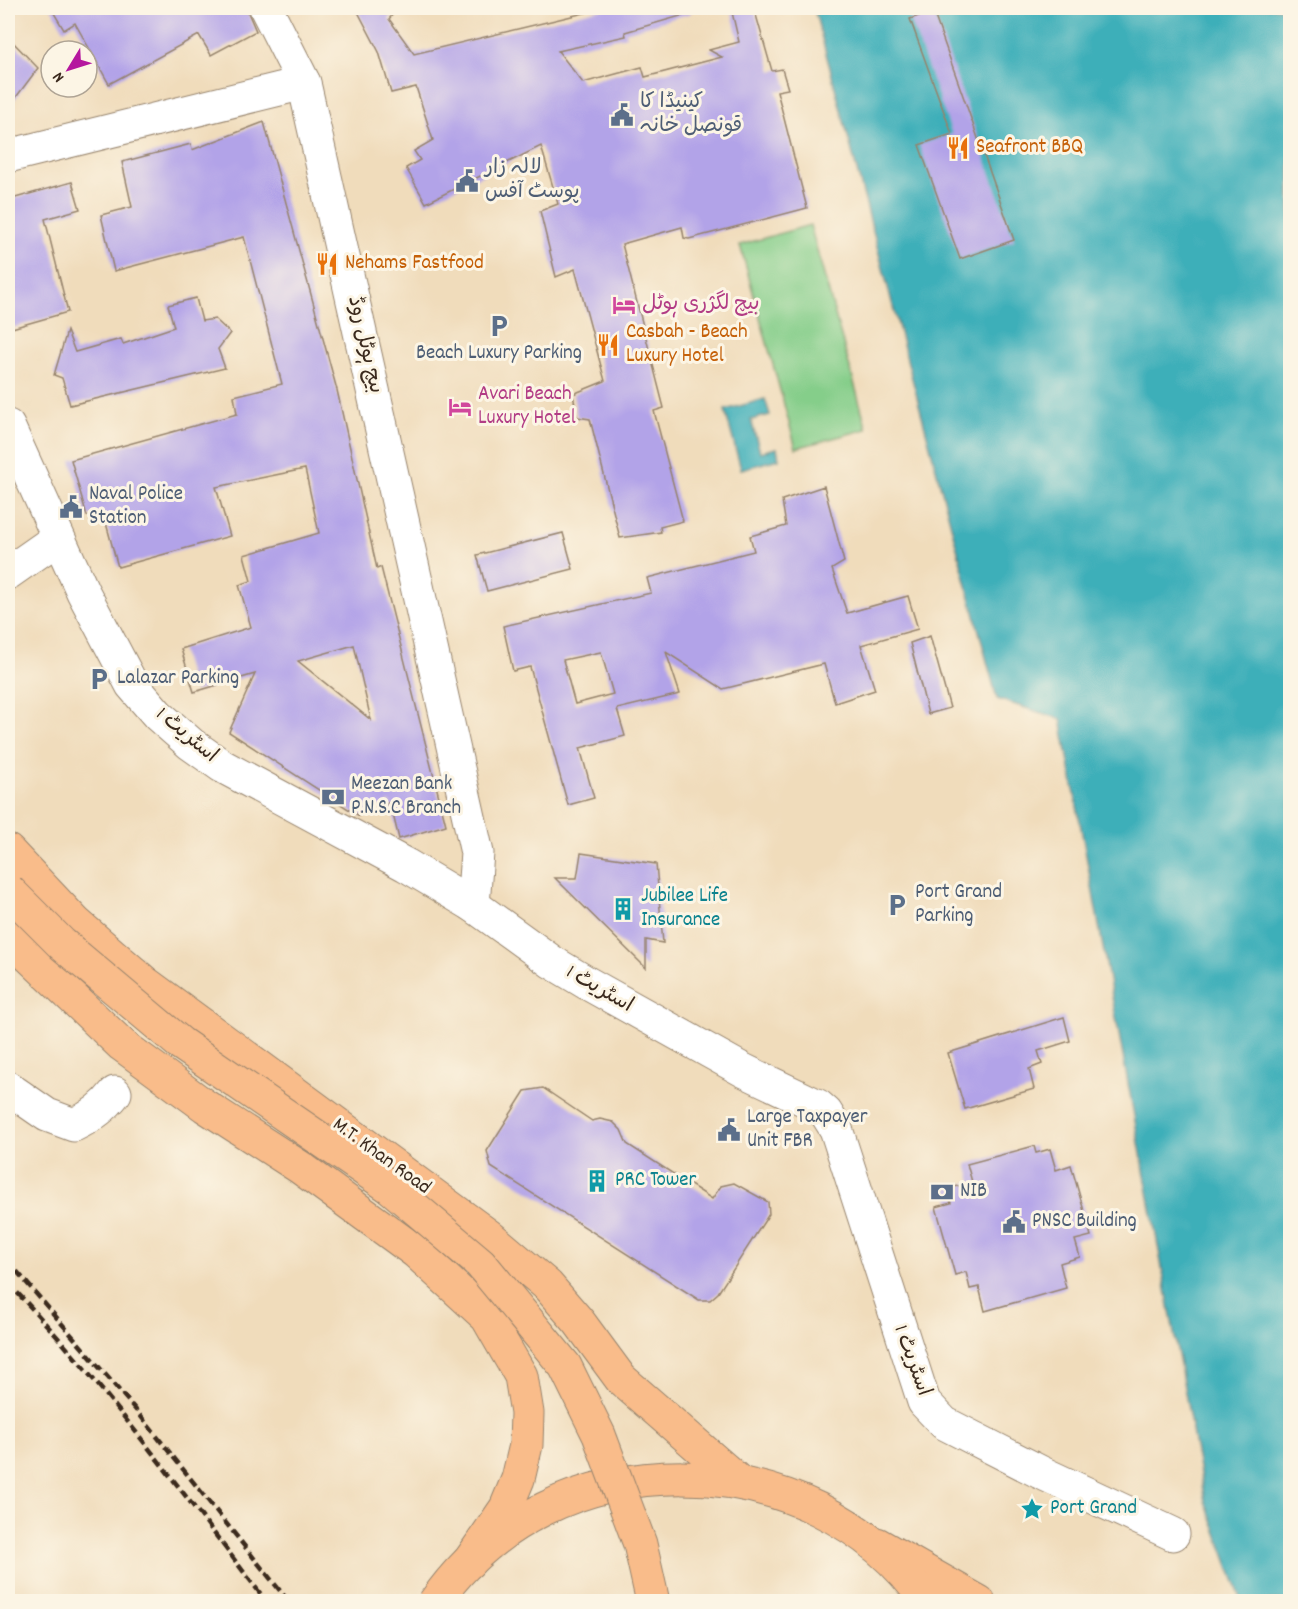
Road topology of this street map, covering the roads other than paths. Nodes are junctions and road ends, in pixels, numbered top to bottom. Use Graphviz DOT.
graph roads {
  1 [pos="266,8"];
  2 [pos="304,83"];
  3 [pos="8,156"];
  4 [pos="8,426"];
  5 [pos="58,538"];
  6 [pos="8,573"];
  7 [pos="8,850"];
  8 [pos="8,890"];
  9 [pos="473,905"];
  10 [pos="8,907"];
  11 [pos="8,936"];
  12 [pos="8,1088"];
  13 [pos="115,1093"];
  14 [pos="738,1481"];
  15 [pos="1173,1534"];
  16 [pos="865,1537"];
  17 [pos="469,1562"];
  18 [pos="435,1602"];
  19 [pos="636,1602"];
  20 [pos="653,1602"];
  21 [pos="927,1602"];
  22 [pos="979,1602"];
  1 -- 2 [label="street, بیچ ہوٹل روڈ"];
  2 -- 3 [label="street"];
  2 -- 9 [label="street, بیچ ہوٹل روڈ"];
  4 -- 5 [label="street, اسٹریٹ 1"];
  5 -- 6 [label="street"];
  5 -- 9 [label="street, اسٹریٹ 1"];
  7 -- 14 [label="main road, M.T. Khan Road"];
  8 -- 20 [label="main road, bridge"];
  9 -- 15 [label="street, اسٹریٹ 1"];
  10 -- 19 [label="main road"];
  11 -- 17 [label="main road"];
  12 -- 13 [label="street"];
  14 -- 16 [label="main road"];
  14 -- 17 [label="main road"];
  16 -- 21 [label="main road"];
  16 -- 22 [label="main road"];
  17 -- 18 [label="main road"];
}
